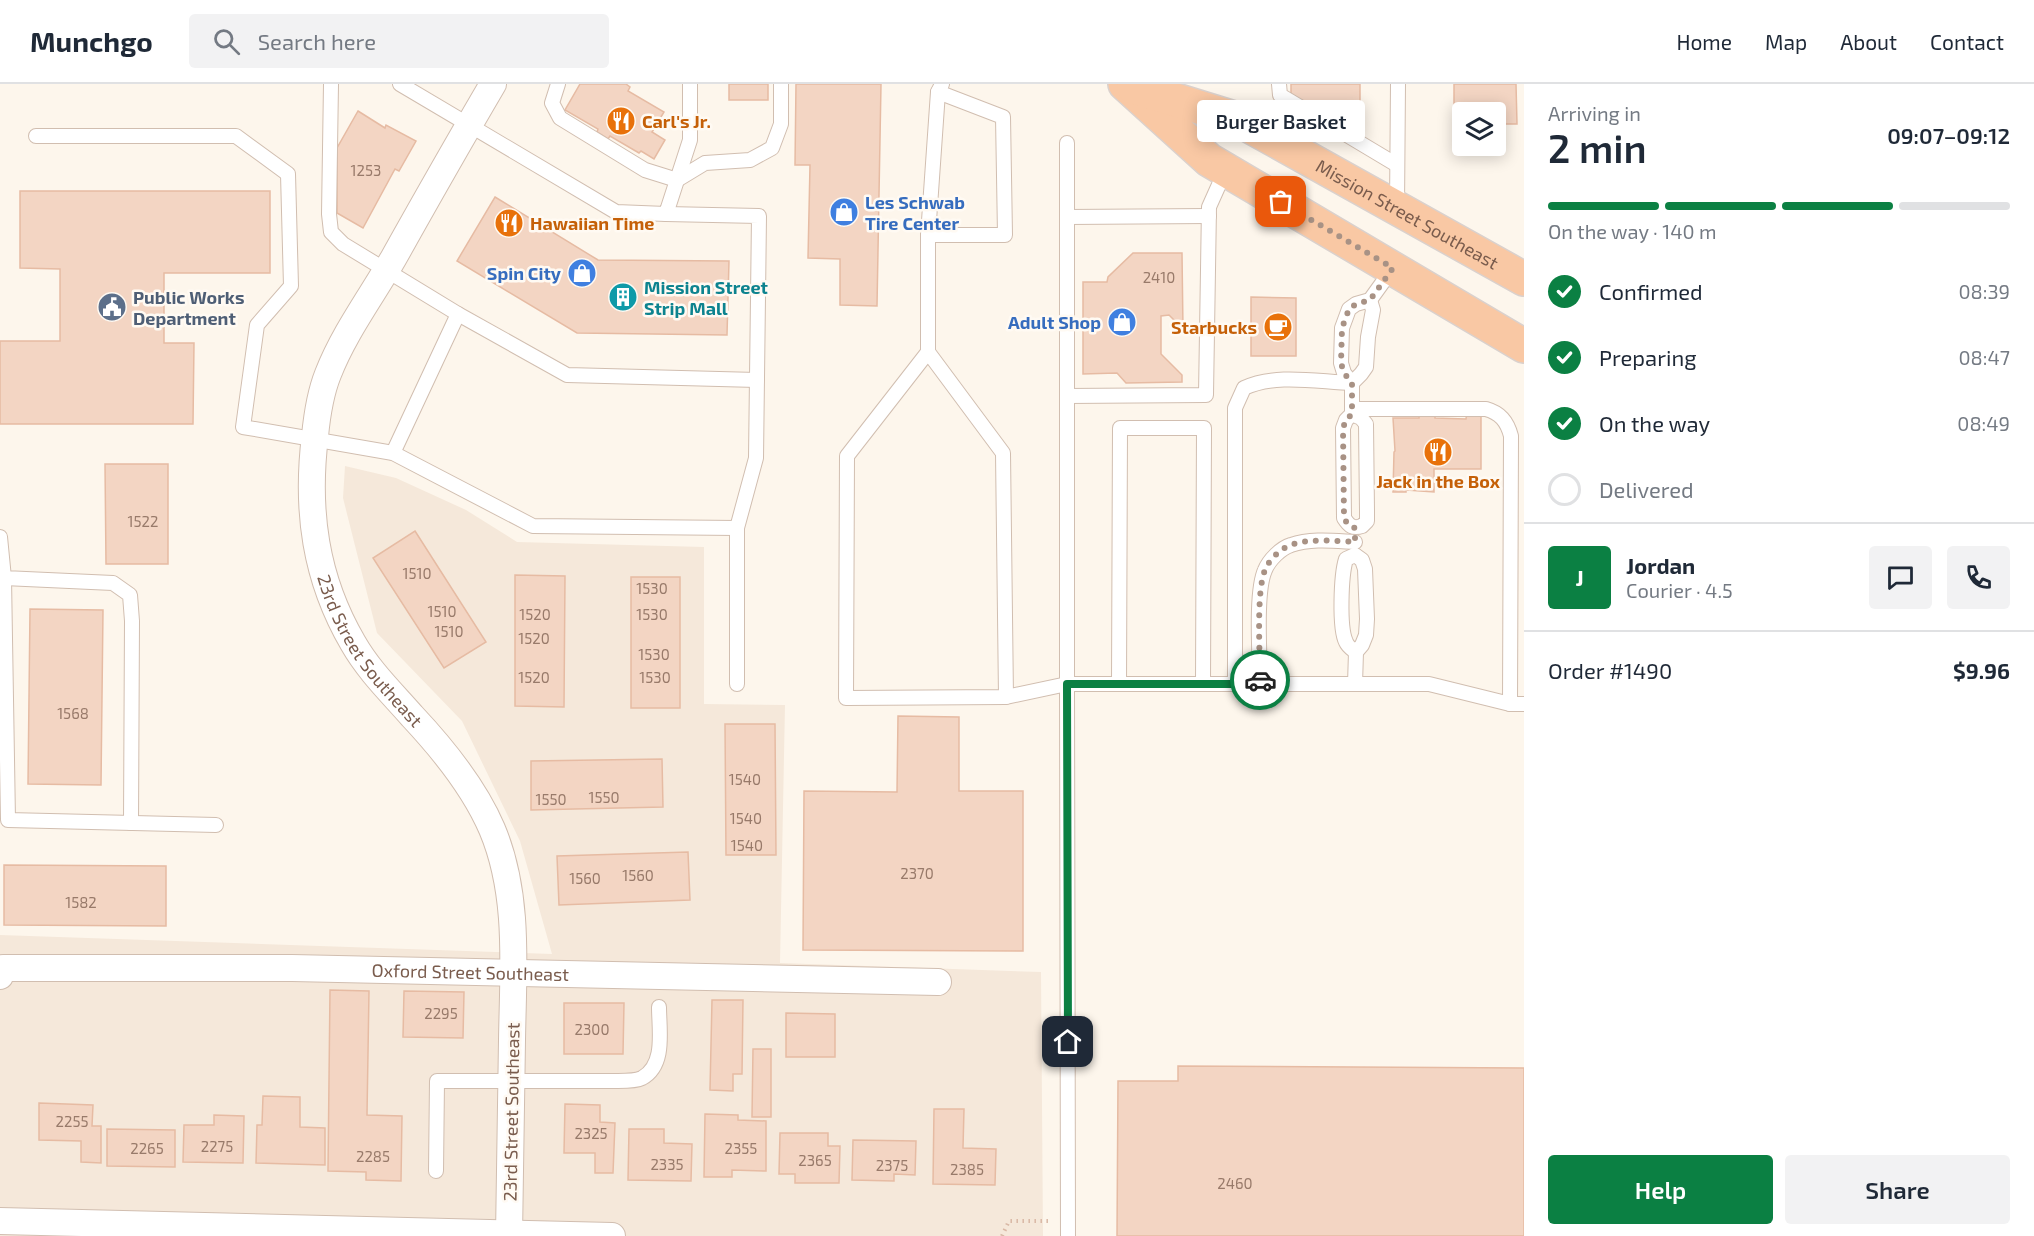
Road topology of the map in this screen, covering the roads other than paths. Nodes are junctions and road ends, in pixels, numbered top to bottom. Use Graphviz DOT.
graph roads {
  1 [pos="331,84"];
  2 [pos="493,84"];
  3 [pos="558,84"];
  4 [pos="690,84"];
  5 [pos="781,84"];
  6 [pos="1125,84"];
  7 [pos="1279,84"];
  8 [pos="1398,84"];
  9 [pos="404,85"];
  10 [pos="940,88"];
  11 [pos="470,124"];
  12 [pos="36,136"];
  13 [pos="1067,143"];
  14 [pos="1397,165"];
  15 [pos="1226,169"];
  16 [pos="677,180"];
  17 [pos="1396,207"];
  18 [pos="666,214"];
  19 [pos="1209,216"];
  20 [pos="1067,217"];
  21 [pos="928,235"];
  22 [pos="1393,268"];
  23 [pos="387,270"];
  24 [pos="1524,279"];
  25 [pos="1370,300"];
  26 [pos="458,314"];
  27 [pos="1524,346"];
  28 [pos="928,352"];
  29 [pos="757,380"];
  30 [pos="1352,383"];
  31 [pos="1067,396"];
  32 [pos="1352,412"];
  33 [pos="315,438"];
  34 [pos="393,453"];
  35 [pos="737,528"];
  36 [pos="0,537"];
  37 [pos="1355,542"];
  38 [pos="2,578"];
  39 [pos="1356,652"];
  40 [pos="737,684"];
  41 [pos="1067,684"];
  42 [pos="1119,684"];
  43 [pos="1203,684"];
  44 [pos="1235,684"];
  45 [pos="1260,684"];
  46 [pos="1355,684"];
  47 [pos="1006,697"];
  48 [pos="1517,704"];
  49 [pos="4,793"];
  50 [pos="130,823"];
  51 [pos="216,825"];
  52 [pos="1,972"];
  53 [pos="513,973"];
  54 [pos="938,982"];
  55 [pos="659,1007"];
  56 [pos="512,1081"];
  57 [pos="436,1171"];
  58 [pos="0,1221"];
  59 [pos="509,1235"];
  60 [pos="612,1236"];
  61 [pos="1068,1236"];
  1 -- 23 [label="lane"];
  2 -- 11 [label="street, 23rd Street Southeast"];
  3 -- 16 [label="lane"];
  4 -- 16 [label="lane"];
  5 -- 16 [label="lane"];
  6 -- 15 [label="highway, Mission Street Southeast"];
  6 -- 17 [label="highway, Mission Street Southeast"];
  7 -- 14 [label="lane"];
  8 -- 14 [label="lane"];
  9 -- 11 [label="lane"];
  10 -- 21 [label="lane"];
  10 -- 21 [label="lane"];
  11 -- 18 [label="lane"];
  11 -- 23 [label="street, 23rd Street Southeast"];
  12 -- 33 [label="lane"];
  13 -- 20 [label="lane"];
  14 -- 17 [label="lane"];
  15 -- 19 [label="lane"];
  15 -- 22 [label="highway, Mission Street Southeast"];
  16 -- 18 [label="lane"];
  17 -- 24 [label="highway, Mission Street Southeast"];
  18 -- 29 [label="lane"];
  19 -- 20 [label="lane"];
  19 -- 31 [label="lane"];
  20 -- 31 [label="lane"];
  21 -- 28 [label="lane"];
  22 -- 25 [label="lane"];
  22 -- 27 [label="highway, Mission Street Southeast"];
  23 -- 26 [label="lane"];
  23 -- 33 [label="street, 23rd Street Southeast"];
  25 -- 30 [label="lane"];
  25 -- 30 [label="lane"];
  26 -- 29 [label="lane"];
  26 -- 34 [label="lane"];
  28 -- 47 [label="lane"];
  28 -- 47 [label="lane"];
  29 -- 35 [label="lane"];
  30 -- 32 [label="lane"];
  30 -- 44 [label="lane"];
  31 -- 41 [label="lane"];
  32 -- 37 [label="lane"];
  32 -- 37 [label="lane"];
  32 -- 48 [label="lane"];
  33 -- 34 [label="lane"];
  33 -- 53 [label="street, 23rd Street Southeast"];
  34 -- 35 [label="lane"];
  35 -- 40 [label="lane"];
  36 -- 38 [label="lane"];
  37 -- 39 [label="lane"];
  37 -- 39 [label="lane"];
  37 -- 45 [label="lane"];
  38 -- 49 [label="lane"];
  38 -- 50 [label="lane"];
  39 -- 46 [label="lane"];
  41 -- 42 [label="lane"];
  41 -- 47 [label="lane"];
  41 -- 61 [label="lane"];
  42 -- 43 [label="lane"];
  42 -- 43 [label="lane"];
  43 -- 44 [label="lane"];
  44 -- 45 [label="lane"];
  45 -- 46 [label="lane"];
  46 -- 48 [label="lane"];
  49 -- 50 [label="lane"];
  50 -- 51 [label="lane"];
  52 -- 53 [label="street, Oxford Street Southeast"];
  53 -- 54 [label="street, Oxford Street Southeast"];
  53 -- 56 [label="street, 23rd Street Southeast"];
  55 -- 56 [label="lane"];
  56 -- 57 [label="lane"];
  56 -- 59 [label="street, 23rd Street Southeast"];
  58 -- 59 [label="street"];
  59 -- 60 [label="street"];
}
